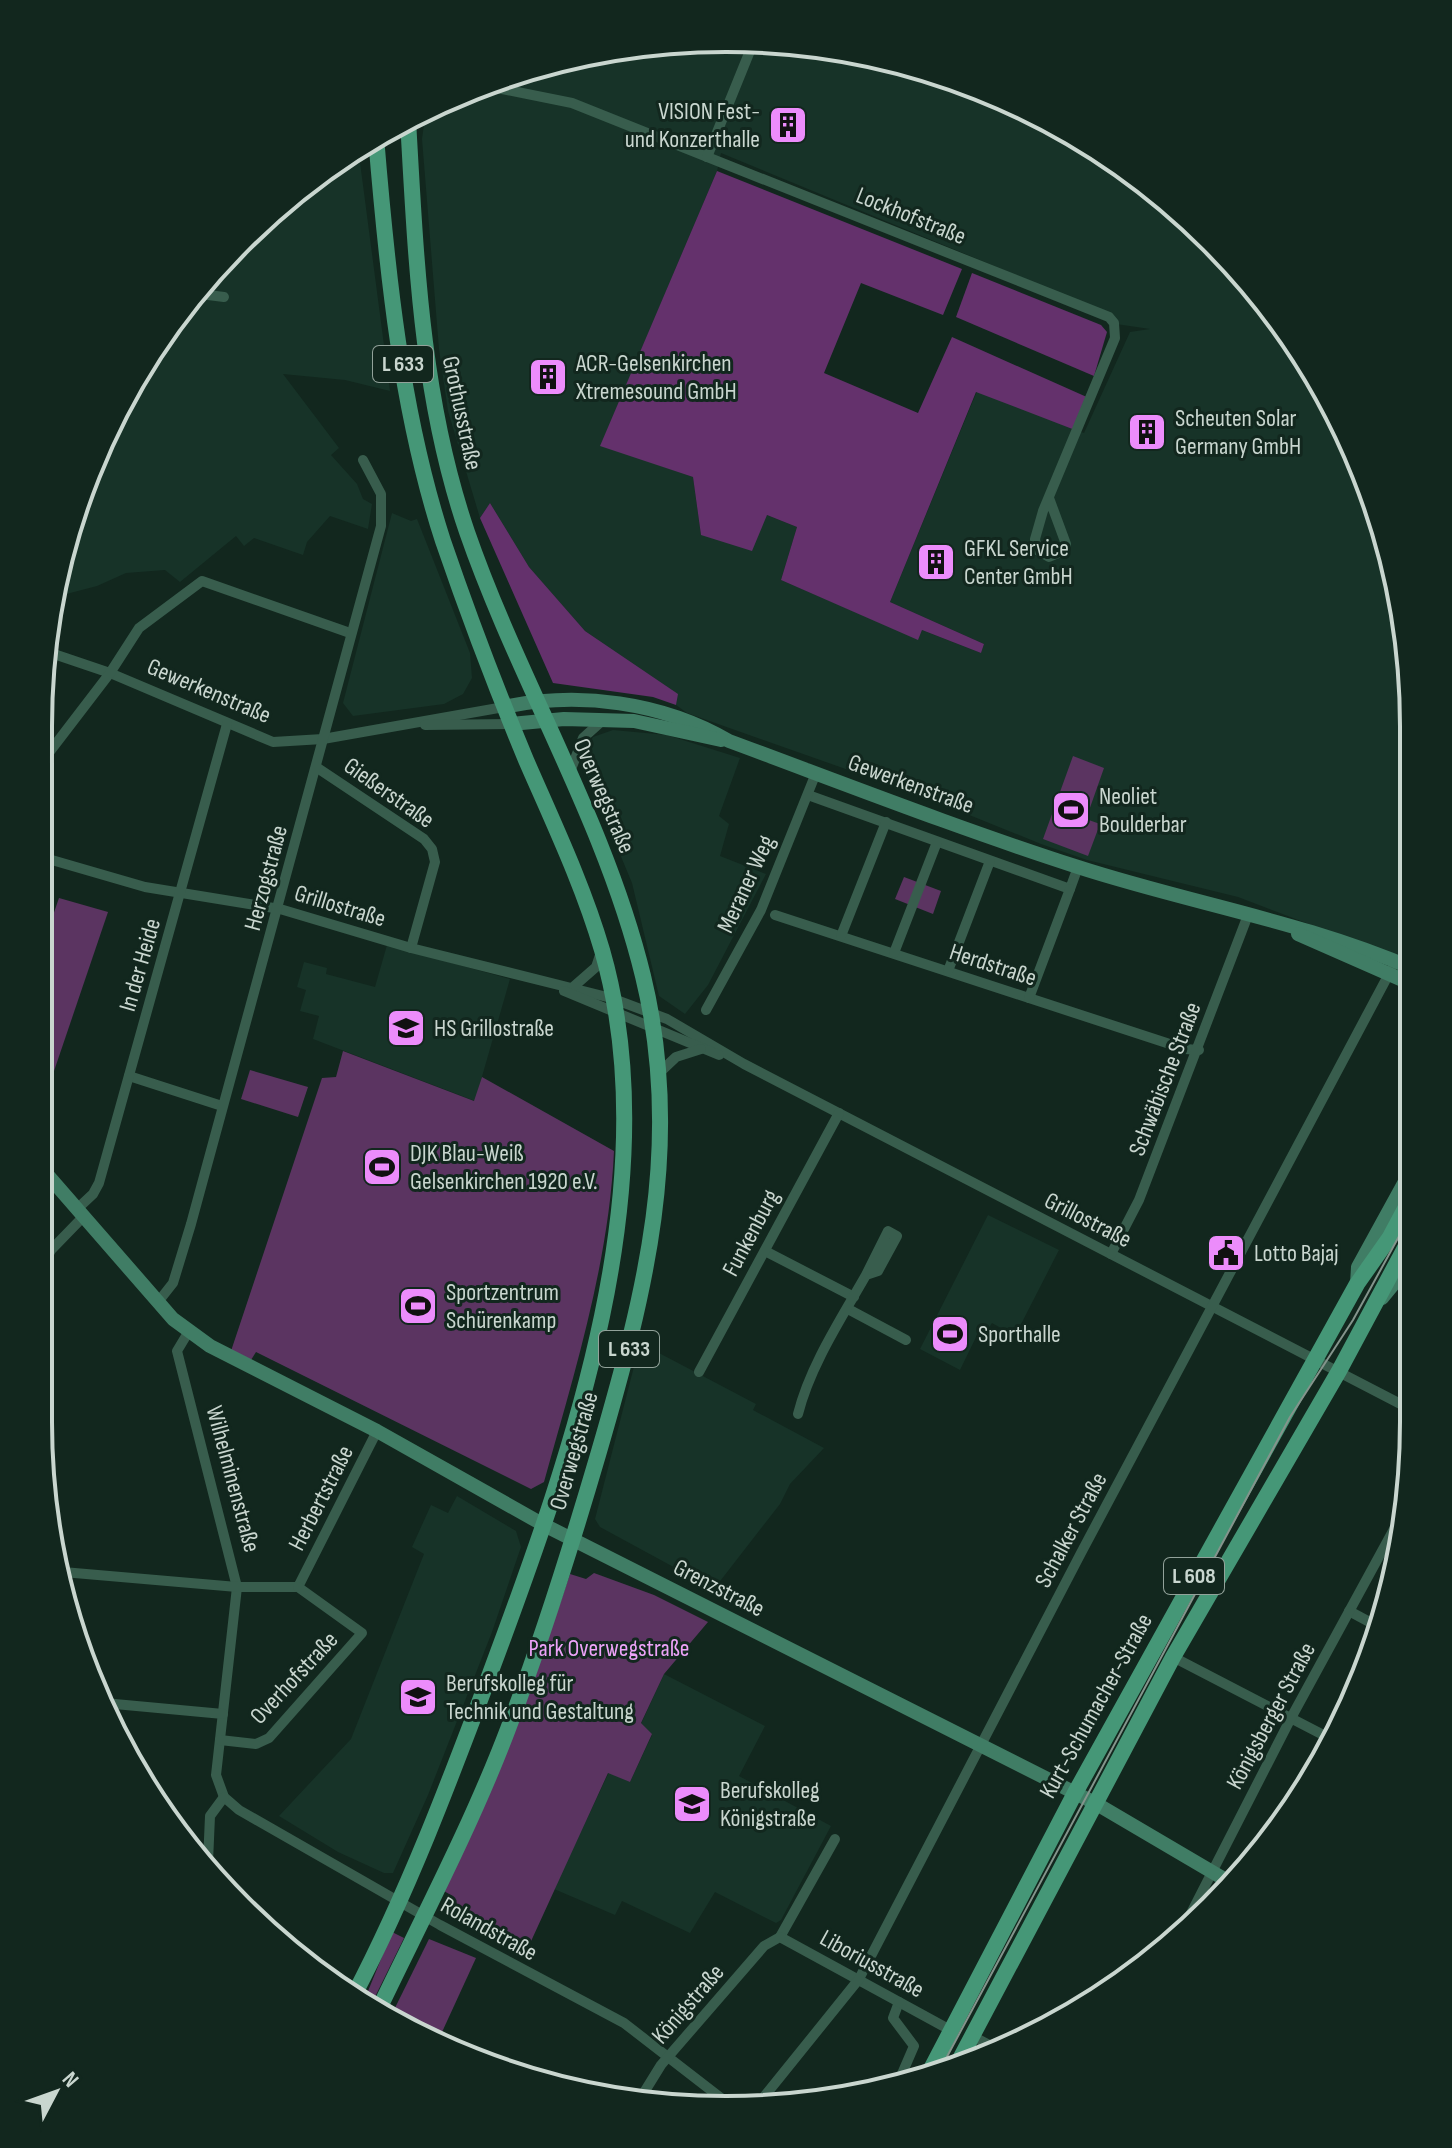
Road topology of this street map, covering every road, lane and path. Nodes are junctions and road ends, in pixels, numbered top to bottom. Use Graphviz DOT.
graph roads {
  1 [pos="749,53"];
  2 [pos="505,90"];
  3 [pos="409,132"];
  4 [pos="377,150"];
  5 [pos="707,157"];
  6 [pos="208,295"];
  7 [pos="224,297"];
  8 [pos="363,460"];
  9 [pos="1049,498"];
  10 [pos="350,633"];
  11 [pos="56,655"];
  12 [pos="110,673"];
  13 [pos="538,700"];
  14 [pos="504,707"];
  15 [pos="604,719"];
  16 [pos="546,720"];
  17 [pos="227,724"];
  18 [pos="511,724"];
  19 [pos="407,725"];
  20 [pos="323,739"];
  21 [pos="729,741"];
  22 [pos="52,749"];
  23 [pos="316,767"];
  24 [pos="816,773"];
  25 [pos="570,774"];
  26 [pos="808,795"];
  27 [pos="886,822"];
  28 [pos="937,842"];
  29 [pos="52,860"];
  30 [pos="990,861"];
  31 [pos="1078,867"];
  32 [pos="1070,889"];
  33 [pos="181,895"];
  34 [pos="280,909"];
  35 [pos="775,915"];
  36 [pos="1248,915"];
  37 [pos="841,936"];
  38 [pos="411,948"];
  39 [pos="602,950"];
  40 [pos="894,953"];
  41 [pos="1393,967"];
  42 [pos="1400,968"];
  43 [pos="948,971"];
  44 [pos="1400,973"];
  45 [pos="536,979"];
  46 [pos="572,988"];
  47 [pos="1029,998"];
  48 [pos="613,1005"];
  49 [pos="706,1010"];
  50 [pos="649,1018"];
  51 [pos="701,1049"];
  52 [pos="1199,1050"];
  53 [pos="744,1064"];
  54 [pos="657,1075"];
  55 [pos="129,1076"];
  56 [pos="222,1106"];
  57 [pos="839,1113"];
  58 [pos="52,1180"];
  59 [pos="1400,1190"];
  60 [pos="80,1213"];
  61 [pos="1400,1218"];
  62 [pos="52,1249"];
  63 [pos="765,1251"];
  64 [pos="1111,1254"];
  65 [pos="1400,1257"];
  66 [pos="866,1275"];
  67 [pos="1400,1276"];
  68 [pos="1357,1284"];
  69 [pos="854,1297"];
  70 [pos="158,1302"];
  71 [pos="1212,1307"];
  72 [pos="848,1309"];
  73 [pos="1371,1310"];
  74 [pos="189,1331"];
  75 [pos="906,1340"];
  76 [pos="1315,1360"];
  77 [pos="1339,1371"];
  78 [pos="699,1372"];
  79 [pos="1400,1404"];
  80 [pos="798,1414"];
  81 [pos="377,1431"];
  82 [pos="544,1525"];
  83 [pos="1390,1537"];
  84 [pos="574,1539"];
  85 [pos="70,1573"];
  86 [pos="237,1587"];
  87 [pos="298,1587"];
  88 [pos="1349,1611"];
  89 [pos="1369,1622"];
  90 [pos="1173,1657"];
  91 [pos="115,1705"];
  92 [pos="223,1714"];
  93 [pos="1291,1718"];
  94 [pos="1323,1735"];
  95 [pos="220,1740"];
  96 [pos="982,1746"];
  97 [pos="1075,1793"];
  98 [pos="224,1797"];
  99 [pos="1095,1803"];
  100 [pos="835,1839"];
  101 [pos="208,1853"];
  102 [pos="1211,1873"];
  103 [pos="1222,1878"];
  104 [pos="398,1898"];
  105 [pos="1194,1907"];
  106 [pos="424,1916"];
  107 [pos="776,1938"];
  108 [pos="859,1979"];
  109 [pos="358,1986"];
  110 [pos="382,2002"];
  111 [pos="899,2002"];
  112 [pos="952,2031"];
  113 [pos="972,2036"];
  114 [pos="987,2044"];
  115 [pos="963,2053"];
  116 [pos="669,2056"];
  117 [pos="935,2063"];
  118 [pos="903,2072"];
  119 [pos="645,2091"];
  120 [pos="765,2095"];
  121 [pos="719,2096"];
  1 -- 5 [label="street"];
  2 -- 5 [label="street, Lockhofstraße"];
  3 -- 13 [label="main road, Grothusstraße / L 633"];
  4 -- 14 [label="main road, Grothusstraße / L 633"];
  5 -- 9 [label="street, Lockhofstraße"];
  6 -- 7 [label="street"];
  8 -- 10 [label="street, Herzogstraße"];
  9 -- 9 [label="street"];
  10 -- 12 [label="street"];
  10 -- 20 [label="street, Herzogstraße"];
  11 -- 12 [label="street, Gewerkenstraße"];
  12 -- 17 [label="street, Gewerkenstraße"];
  12 -- 22 [label="street"];
  13 -- 14 [label="street, Gewerkenstraße"];
  13 -- 16 [label="main road, Overwegstraße / L 633"];
  13 -- 21 [label="street, Gewerkenstraße"];
  14 -- 18 [label="main road, Overwegstraße / L 633"];
  14 -- 19 [label="street, Gewerkenstraße"];
  15 -- 16 [label="street, Gewerkenstraße"];
  15 -- 21 [label="street, Gewerkenstraße"];
  15 -- 25 [label="street"];
  16 -- 18 [label="street, Gewerkenstraße"];
  16 -- 25 [label="main road, Overwegstraße / L 633"];
  17 -- 20 [label="street, Gewerkenstraße"];
  17 -- 33 [label="street, In der Heide"];
  18 -- 19 [label="street, Gewerkenstraße"];
  18 -- 39 [label="main road, Overwegstraße / L 633"];
  19 -- 20 [label="street, Gewerkenstraße"];
  20 -- 23 [label="street, Herzogstraße"];
  21 -- 24 [label="street, Gewerkenstraße"];
  23 -- 34 [label="street, Herzogstraße"];
  23 -- 38 [label="street, Gießerstraße"];
  24 -- 26 [label="street, Meraner Weg"];
  24 -- 31 [label="street, Gewerkenstraße"];
  25 -- 50 [label="main road, Overwegstraße / L 633"];
  26 -- 27 [label="street, Gewerkenstraße"];
  26 -- 49 [label="street, Meraner Weg"];
  27 -- 28 [label="street, Gewerkenstraße"];
  27 -- 37 [label="street"];
  28 -- 30 [label="street, Gewerkenstraße"];
  28 -- 40 [label="street"];
  29 -- 33 [label="street, Grillostraße"];
  30 -- 32 [label="street, Gewerkenstraße"];
  30 -- 43 [label="street"];
  31 -- 32 [label="street"];
  31 -- 36 [label="street, Gewerkenstraße"];
  32 -- 47 [label="street"];
  33 -- 34 [label="street, Grillostraße"];
  33 -- 55 [label="street, In der Heide"];
  34 -- 38 [label="street, Grillostraße"];
  34 -- 56 [label="street, Herzogstraße"];
  35 -- 37 [label="street, Herdstraße"];
  36 -- 41 [label="street, Gewerkenstraße"];
  36 -- 52 [label="street, Schwäbische Straße"];
  37 -- 40 [label="street, Herdstraße"];
  38 -- 45 [label="street, Grillostraße"];
  39 -- 46 [label="street"];
  39 -- 48 [label="main road, Overwegstraße / L 633"];
  40 -- 43 [label="street, Herdstraße"];
  41 -- 42 [label="street"];
  41 -- 44 [label="street"];
  41 -- 71 [label="street, Schalker Straße"];
  43 -- 47 [label="street, Herdstraße"];
  45 -- 46 [label="street, Grillostraße"];
  45 -- 48 [label="street, Grillostraße"];
  46 -- 48 [label="street, Grillostraße"];
  47 -- 52 [label="street, Herdstraße"];
  48 -- 50 [label="street, Grillostraße"];
  48 -- 82 [label="main road, Overwegstraße / L 633"];
  50 -- 51 [label="street, Grillostraße"];
  50 -- 53 [label="street, Grillostraße"];
  50 -- 54 [label="main road, Overwegstraße / L 633"];
  51 -- 53 [label="street, Grillostraße"];
  51 -- 54 [label="street"];
  52 -- 64 [label="street, Schwäbische Straße"];
  53 -- 57 [label="street, Grillostraße"];
  54 -- 84 [label="main road, Overwegstraße / L 633"];
  55 -- 56 [label="street"];
  55 -- 60 [label="street, In der Heide"];
  56 -- 70 [label="street, Herzogstraße"];
  57 -- 63 [label="street, Funkenburg"];
  57 -- 64 [label="street, Grillostraße"];
  58 -- 60 [label="street"];
  59 -- 68 [label="street, Kurt-Schumacher-Straße"];
  60 -- 62 [label="street, In der Heide"];
  60 -- 70 [label="street"];
  61 -- 68 [label="main road, Kurt-Schumacher-Straße / L 608"];
  63 -- 69 [label="street"];
  63 -- 78 [label="street, Funkenburg"];
  64 -- 71 [label="street, Grillostraße"];
  65 -- 73 [label="main road, Kurt-Schumacher-Straße / L 608"];
  66 -- 69 [label="street"];
  67 -- 73 [label="street, Kurt-Schumacher-Straße"];
  68 -- 76 [label="main road, Kurt-Schumacher-Straße / L 608"];
  69 -- 72 [label="street"];
  70 -- 74 [label="street"];
  71 -- 76 [label="street, Grillostraße"];
  71 -- 96 [label="street, Schalker Straße"];
  72 -- 75 [label="street"];
  72 -- 80 [label="street"];
  73 -- 77 [label="main road, Kurt-Schumacher-Straße / L 608"];
  74 -- 81 [label="street, Grenzstraße"];
  74 -- 86 [label="street, Wilhelminenstraße"];
  76 -- 77 [label="street, Grillostraße"];
  76 -- 97 [label="main road, Kurt-Schumacher-Straße / L 608"];
  77 -- 79 [label="street, Grillostraße"];
  77 -- 90 [label="main road, Kurt-Schumacher-Straße / L 608"];
  81 -- 82 [label="street, Grenzstraße"];
  81 -- 87 [label="street, Herbertstraße"];
  82 -- 84 [label="street, Grenzstraße"];
  82 -- 104 [label="main road, Overwegstraße / L 633"];
  83 -- 88 [label="street, Königsberger Straße"];
  84 -- 96 [label="street, Grenzstraße"];
  84 -- 106 [label="main road, Overwegstraße / L 633"];
  85 -- 86 [label="street, Herbertstraße"];
  86 -- 87 [label="street, Herbertstraße"];
  86 -- 92 [label="street, Wilhelminenstraße"];
  87 -- 95 [label="street, Overhofstraße"];
  88 -- 89 [label="street"];
  88 -- 93 [label="street, Königsberger Straße"];
  90 -- 93 [label="street"];
  90 -- 99 [label="main road, Kurt-Schumacher-Straße / L 608"];
  91 -- 92 [label="street"];
  92 -- 95 [label="street, Wilhelminenstraße"];
  93 -- 94 [label="street"];
  93 -- 102 [label="street, Königsberger Straße"];
  95 -- 98 [label="street, Wilhelminenstraße"];
  96 -- 97 [label="street, Grenzstraße"];
  96 -- 108 [label="street, Schalker Straße"];
  97 -- 99 [label="street, Grenzstraße"];
  97 -- 112 [label="main road, Kurt-Schumacher-Straße / L 608"];
  98 -- 101 [label="street"];
  98 -- 104 [label="street, Rolandstraße"];
  99 -- 102 [label="street, Grenzstraße"];
  99 -- 113 [label="main road, Kurt-Schumacher-Straße / L 608"];
  100 -- 107 [label="street, Königstraße"];
  102 -- 103 [label="street, Grenzstraße"];
  102 -- 105 [label="street, Königsberger Straße"];
  104 -- 106 [label="street, Rolandstraße"];
  104 -- 109 [label="main road, Overwegstraße / L 633"];
  106 -- 110 [label="main road, Overwegstraße / L 633"];
  106 -- 116 [label="street, Rolandstraße"];
  107 -- 108 [label="street, Liboriusstraße"];
  107 -- 116 [label="street, Königstraße"];
  108 -- 111 [label="street, Liboriusstraße"];
  108 -- 120 [label="street, Schalker Straße"];
  111 -- 112 [label="street, Liboriusstraße"];
  111 -- 118 [label="street"];
  112 -- 117 [label="main road, Kurt-Schumacher-Straße / L 608"];
  113 -- 114 [label="street"];
  113 -- 115 [label="main road, Kurt-Schumacher-Straße / L 608"];
  116 -- 119 [label="street, Königstraße"];
  116 -- 121 [label="street, Rolandstraße"];
}
